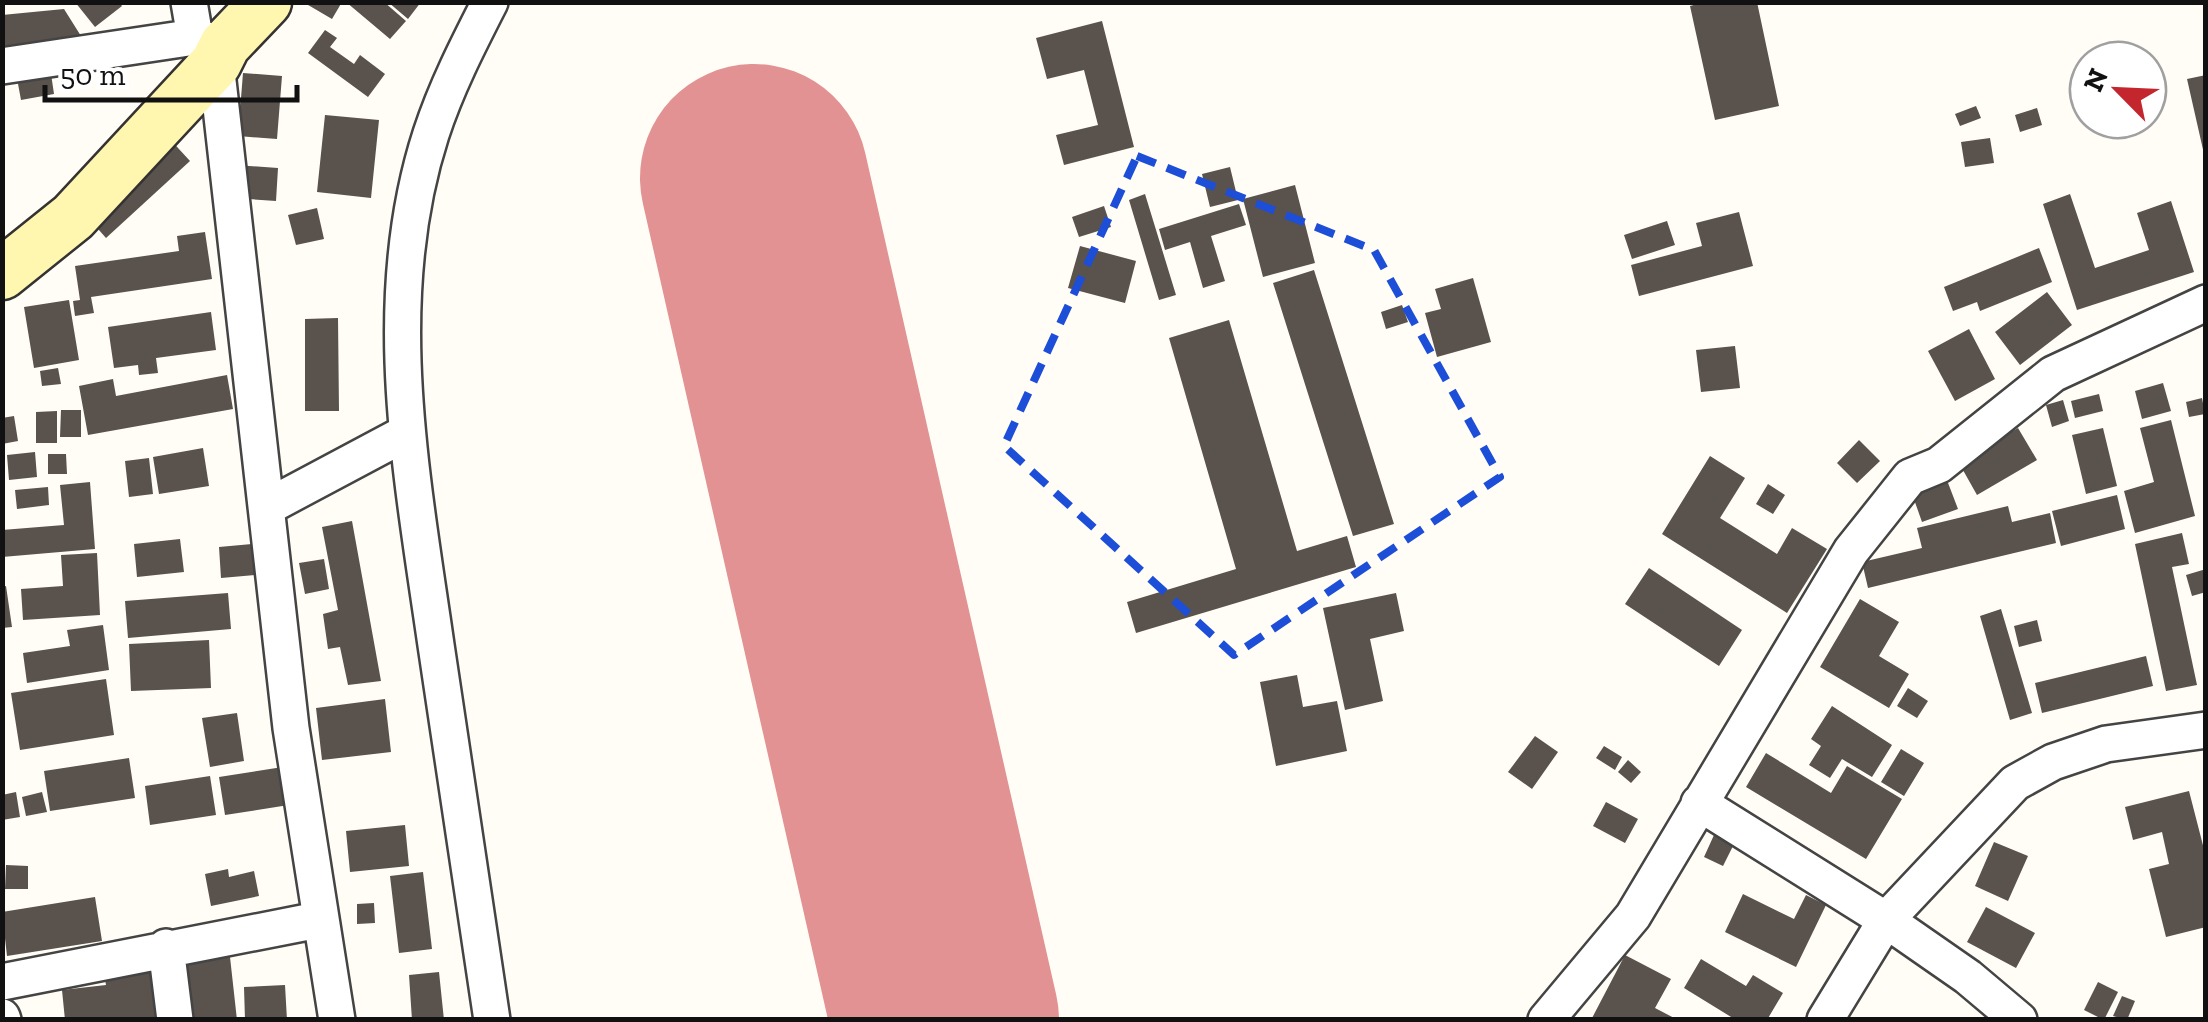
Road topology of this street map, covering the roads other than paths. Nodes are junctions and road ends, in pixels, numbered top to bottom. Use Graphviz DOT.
graph roads {
  1 [pos="266,2"];
  2 [pos="490,2"];
  3 [pos="206,37"];
  4 [pos="2,66"];
  5 [pos="2,274"];
  6 [pos="2206,302"];
  7 [pos="406,433"];
  8 [pos="269,506"];
  9 [pos="2206,730"];
  10 [pos="1699,804"];
  11 [pos="318,920"];
  12 [pos="1886,920"];
  13 [pos="166,947"];
  14 [pos="2,982"];
  15 [pos="174,1020"];
  16 [pos="337,1020"];
  17 [pos="492,1020"];
  18 [pos="1546,1020"];
  19 [pos="1826,1020"];
  20 [pos="2018,1020"];
  1 -- 3 [label="main road"];
  2 -- 7 [label="street"];
  3 -- 4 [label="street"];
  3 -- 5 [label="main road"];
  3 -- 8 [label="street"];
  6 -- 10 [label="street"];
  7 -- 8 [label="street"];
  7 -- 17 [label="street"];
  8 -- 11 [label="street"];
  9 -- 12 [label="street"];
  10 -- 12 [label="street"];
  10 -- 18 [label="street"];
  11 -- 13 [label="street"];
  11 -- 16 [label="street"];
  12 -- 19 [label="street"];
  12 -- 20 [label="street"];
  13 -- 14 [label="street"];
  13 -- 15 [label="street"];
}
